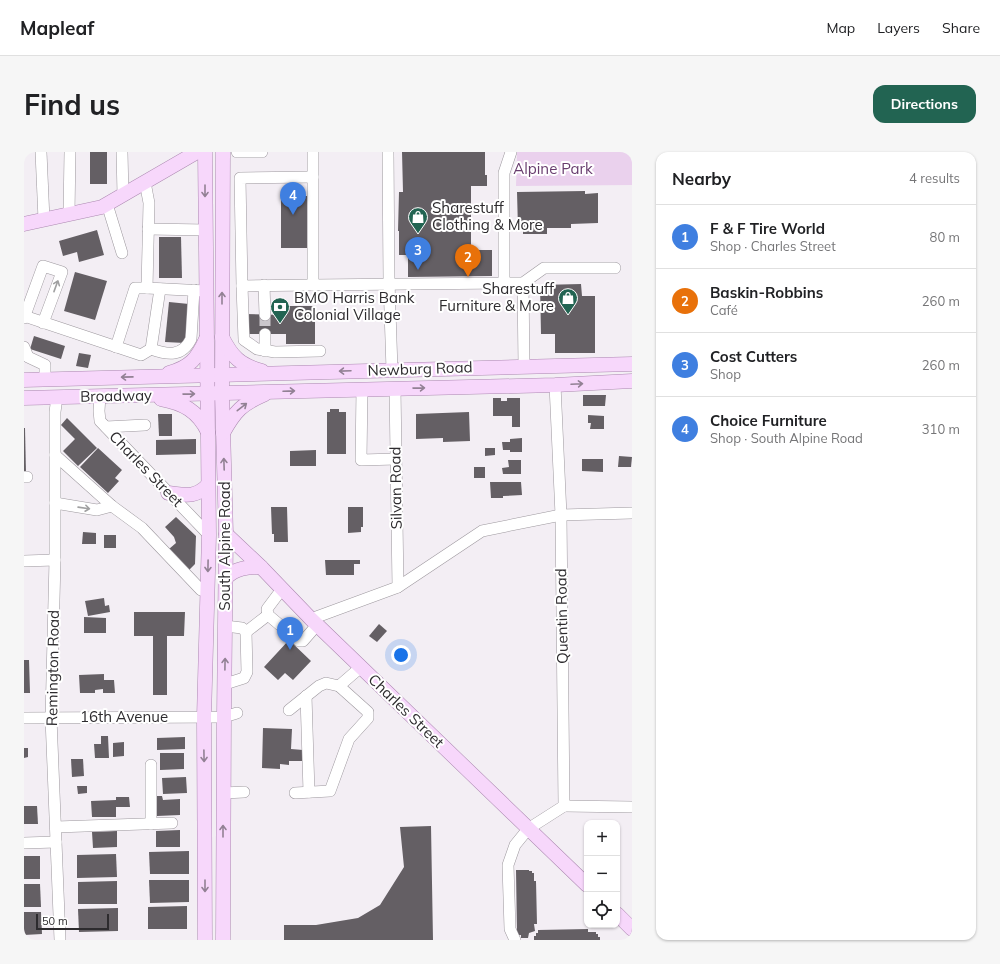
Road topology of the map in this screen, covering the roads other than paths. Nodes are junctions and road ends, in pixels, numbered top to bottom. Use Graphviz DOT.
graph roads {
  1 [pos="70,152"];
  2 [pos="122,152"];
  3 [pos="181,152"];
  4 [pos="196,152"];
  5 [pos="205,152"];
  6 [pos="223,152"];
  7 [pos="237,152"];
  8 [pos="262,152"];
  9 [pos="313,152"];
  10 [pos="388,152"];
  11 [pos="511,152"];
  12 [pos="39,153"];
  13 [pos="169,168"];
  14 [pos="313,177"];
  15 [pos="145,182"];
  16 [pos="123,195"];
  17 [pos="107,204"];
  18 [pos="69,214"];
  19 [pos="44,220"];
  20 [pos="24,224"];
  21 [pos="148,229"];
  22 [pos="206,230"];
  23 [pos="122,253"];
  24 [pos="615,268"];
  25 [pos="523,283"];
  26 [pos="504,284"];
  27 [pos="264,285"];
  28 [pos="313,285"];
  29 [pos="389,285"];
  30 [pos="242,286"];
  31 [pos="147,288"];
  32 [pos="160,289"];
  33 [pos="200,290"];
  34 [pos="264,315"];
  35 [pos="24,317"];
  36 [pos="43,323"];
  37 [pos="265,334"];
  38 [pos="207,337"];
  39 [pos="222,337"];
  40 [pos="24,347"];
  41 [pos="116,347"];
  42 [pos="151,349"];
  43 [pos="265,351"];
  44 [pos="320,351"];
  45 [pos="632,364"];
  46 [pos="524,366"];
  47 [pos="392,370"];
  48 [pos="270,374"];
  49 [pos="215,375"];
  50 [pos="157,376"];
  51 [pos="45,379"];
  52 [pos="24,380"];
  53 [pos="632,381"];
  54 [pos="524,385"];
  55 [pos="555,385"];
  56 [pos="395,388"];
  57 [pos="362,389"];
  58 [pos="271,392"];
  59 [pos="215,393"];
  60 [pos="135,395"];
  61 [pos="100,396"];
  62 [pos="57,397"];
  63 [pos="24,398"];
  64 [pos="145,425"];
  65 [pos="106,427"];
  66 [pos="208,433"];
  67 [pos="223,433"];
  68 [pos="55,456"];
  69 [pos="396,459"];
  70 [pos="208,485"];
  71 [pos="168,493"];
  72 [pos="55,502"];
  73 [pos="112,506"];
  74 [pos="632,513"];
  75 [pos="561,515"];
  76 [pos="226,534"];
  77 [pos="208,535"];
  78 [pos="55,560"];
  79 [pos="24,562"];
  80 [pos="261,567"];
  81 [pos="226,578"];
  82 [pos="398,587"];
  83 [pos="282,589"];
  84 [pos="201,590"];
  85 [pos="268,615"];
  86 [pos="314,622"];
  87 [pos="225,626"];
  88 [pos="246,632"];
  89 [pos="360,667"];
  90 [pos="224,684"];
  91 [pos="339,686"];
  92 [pos="306,696"];
  93 [pos="289,710"];
  94 [pos="237,713"];
  95 [pos="204,717"];
  96 [pos="224,717"];
  97 [pos="24,718"];
  98 [pos="51,718"];
  99 [pos="151,765"];
  100 [pos="244,792"];
  101 [pos="308,792"];
  102 [pos="224,793"];
  103 [pos="295,793"];
  104 [pos="564,806"];
  105 [pos="632,807"];
  106 [pos="172,823"];
  107 [pos="151,824"];
  108 [pos="56,827"];
  109 [pos="528,829"];
  110 [pos="56,842"];
  111 [pos="24,843"];
  112 [pos="584,882"];
  113 [pos="223,905"];
  114 [pos="205,906"];
  115 [pos="620,917"];
  116 [pos="632,929"];
  117 [pos="60,940"];
  118 [pos="205,940"];
  119 [pos="224,940"];
  120 [pos="515,940"];
  1 -- 18 [label="street"];
  2 -- 16 [label="street"];
  3 -- 13 [label="main road"];
  4 -- 13 [label="main road"];
  5 -- 22 [label="main road, South Alpine Road, one-way"];
  39 -- 6 [label="main road, South Alpine Road, one-way"];
  7 -- 8 [label="street"];
  9 -- 14 [label="street"];
  10 -- 29 [label="street"];
  11 -- 26 [label="street"];
  12 -- 19 [label="street"];
  13 -- 15 [label="main road"];
  14 -- 28 [label="street"];
  14 -- 30 [label="street"];
  15 -- 16 [label="main road"];
  15 -- 21 [label="street"];
  16 -- 17 [label="main road"];
  17 -- 18 [label="main road"];
  17 -- 23 [label="street"];
  18 -- 19 [label="main road"];
  19 -- 20 [label="main road"];
  21 -- 22 [label="street"];
  21 -- 31 [label="street"];
  22 -- 33 [label="main road, South Alpine Road"];
  24 -- 25 [label="street"];
  25 -- 26 [label="street"];
  25 -- 46 [label="street"];
  26 -- 29 [label="street"];
  27 -- 28 [label="street"];
  27 -- 30 [label="street"];
  27 -- 34 [label="street"];
  28 -- 29 [label="street"];
  29 -- 47 [label="street"];
  30 -- 43 [label="street"];
  31 -- 32 [label="street"];
  31 -- 41 [label="street"];
  32 -- 33 [label="street"];
  32 -- 42 [label="street"];
  33 -- 38 [label="main road, South Alpine Road"];
  33 -- 42 [label="street"];
  35 -- 36 [label="street"];
  36 -- 35 [label="street, one-way"];
  36 -- 41 [label="street"];
  37 -- 43 [label="street"];
  38 -- 49 [label="main road, South Alpine Road"];
  38 -- 50 [label="main road"];
  39 -- 48 [label="main road"];
  39 -- 49 [label="main road, South Alpine Road"];
  40 -- 51 [label="street"];
  41 -- 42 [label="street"];
  43 -- 44 [label="street"];
  45 -- 46 [label="main road, Newburg Road"];
  46 -- 47 [label="main road, Newburg Road"];
  46 -- 54 [label="main road"];
  47 -- 48 [label="main road, Newburg Road, one-way"];
  48 -- 49 [label="main road, Newburg Road"];
  49 -- 50 [label="main road, Broadway"];
  49 -- 59 [label="main road, South Alpine Road"];
  50 -- 51 [label="main road, Broadway, one-way"];
  51 -- 52 [label="main road, Broadway"];
  55 -- 53 [label="main road, Newburg Road, one-way"];
  54 -- 55 [label="main road, Newburg Road"];
  56 -- 54 [label="main road, Newburg Road, one-way"];
  55 -- 75 [label="street, Quentin Road"];
  56 -- 57 [label="main road, Newburg Road"];
  56 -- 69 [label="street, Silvan Road"];
  58 -- 57 [label="main road, Newburg Road, one-way"];
  57 -- 69 [label="street"];
  58 -- 59 [label="main road, Newburg Road"];
  67 -- 58 [label="main road, one-way"];
  60 -- 59 [label="main road, Broadway, one-way"];
  59 -- 66 [label="main road, South Alpine Road"];
  59 -- 67 [label="main road, South Alpine Road"];
  60 -- 61 [label="main road, Broadway"];
  60 -- 66 [label="main road"];
  61 -- 62 [label="main road, Broadway"];
  61 -- 65 [label="street, Charles Street"];
  62 -- 63 [label="main road, Broadway"];
  62 -- 68 [label="street, Remington Road"];
  64 -- 65 [label="street"];
  65 -- 71 [label="street, Charles Street"];
  66 -- 70 [label="main road, South Alpine Road"];
  76 -- 67 [label="main road, South Alpine Road, one-way"];
  68 -- 72 [label="street, Remington Road"];
  68 -- 73 [label="street"];
  69 -- 82 [label="street, Silvan Road"];
  70 -- 71 [label="main road"];
  70 -- 77 [label="main road, South Alpine Road"];
  71 -- 77 [label="street, Charles Street"];
  72 -- 73 [label="street, one-way"];
  72 -- 78 [label="street, Remington Road"];
  73 -- 84 [label="street"];
  74 -- 75 [label="street"];
  75 -- 82 [label="street"];
  75 -- 104 [label="street, Quentin Road"];
  76 -- 80 [label="main road, Charles Street"];
  76 -- 81 [label="main road, South Alpine Road"];
  77 -- 95 [label="main road, South Alpine Road, one-way"];
  78 -- 79 [label="street"];
  78 -- 98 [label="street, Remington Road"];
  80 -- 81 [label="main road"];
  80 -- 83 [label="main road, Charles Street"];
  81 -- 87 [label="main road, South Alpine Road"];
  82 -- 86 [label="street"];
  83 -- 85 [label="street"];
  83 -- 86 [label="main road, Charles Street"];
  85 -- 86 [label="street"];
  85 -- 88 [label="street"];
  86 -- 89 [label="main road, Charles Street"];
  87 -- 88 [label="street"];
  90 -- 87 [label="main road, South Alpine Road, one-way"];
  88 -- 90 [label="street"];
  89 -- 91 [label="street"];
  89 -- 109 [label="main road, Charles Street"];
  90 -- 96 [label="main road, South Alpine Road"];
  91 -- 92 [label="street"];
  91 -- 101 [label="street"];
  92 -- 93 [label="street"];
  92 -- 101 [label="street"];
  94 -- 96 [label="street, 16th Avenue"];
  95 -- 96 [label="street, 16th Avenue"];
  95 -- 98 [label="street, 16th Avenue"];
  95 -- 114 [label="main road, South Alpine Road, one-way"];
  96 -- 102 [label="main road, South Alpine Road"];
  97 -- 98 [label="street, 16th Avenue"];
  98 -- 108 [label="street, Remington Road"];
  99 -- 107 [label="street"];
  100 -- 102 [label="street"];
  101 -- 103 [label="street"];
  113 -- 102 [label="main road, South Alpine Road, one-way"];
  104 -- 105 [label="street"];
  104 -- 109 [label="street"];
  106 -- 107 [label="street"];
  107 -- 108 [label="street"];
  108 -- 110 [label="street, Remington Road"];
  109 -- 112 [label="main road, Charles Street"];
  109 -- 120 [label="street"];
  110 -- 111 [label="street"];
  110 -- 117 [label="street, Remington Road"];
  113 -- 114 [label="main road"];
  113 -- 119 [label="main road, South Alpine Road"];
  114 -- 118 [label="main road, South Alpine Road"];
  115 -- 116 [label="main road"];
}
